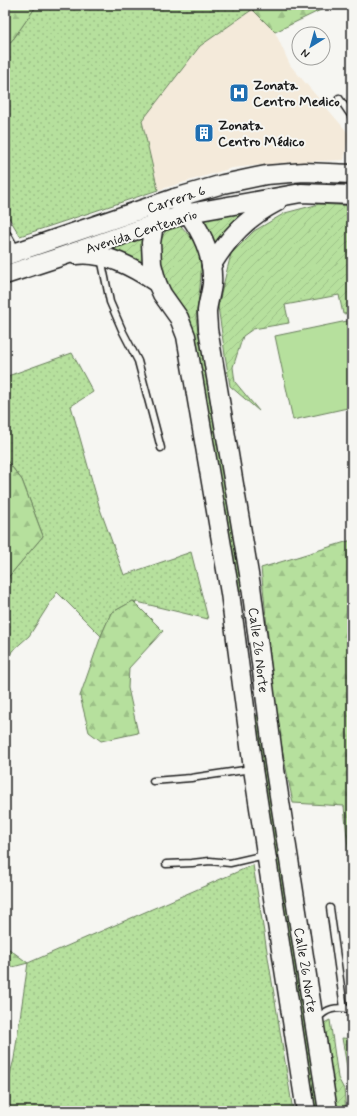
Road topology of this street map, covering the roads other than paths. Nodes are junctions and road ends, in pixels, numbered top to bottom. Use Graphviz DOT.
graph roads {
  1 [pos="339,98"];
  2 [pos="352,117"];
  3 [pos="352,174"];
  4 [pos="301,193"];
  5 [pos="352,195"];
  6 [pos="168,201"];
  7 [pos="190,213"];
  8 [pos="154,224"];
  9 [pos="5,237"];
  10 [pos="9,254"];
  11 [pos="101,256"];
  12 [pos="60,257"];
  13 [pos="211,266"];
  14 [pos="5,275"];
  15 [pos="157,283"];
  16 [pos="161,448"];
  17 [pos="253,767"];
  18 [pos="153,781"];
  19 [pos="266,854"];
  20 [pos="166,864"];
  21 [pos="330,908"];
  22 [pos="344,1008"];
  23 [pos="352,1009"];
  24 [pos="314,1022"];
  25 [pos="306,1111"];
  26 [pos="328,1111"];
  1 -- 2 [label="lane"];
  3 -- 6 [label="street, Carrera 6"];
  4 -- 5 [label="street, Avenida Centenario"];
  4 -- 7 [label="street, Avenida Centenario"];
  4 -- 13 [label="street"];
  6 -- 7 [label="street, Calle 26 Norte"];
  6 -- 8 [label="street, Calle 26 Norte"];
  6 -- 10 [label="street, Carrera 6"];
  7 -- 8 [label="street, Avenida Centenario"];
  7 -- 13 [label="street, Calle 26 Norte"];
  8 -- 12 [label="street, Avenida Centenario"];
  8 -- 15 [label="street, Calle 26 Norte"];
  9 -- 10 [label="street"];
  11 -- 12 [label="street"];
  11 -- 15 [label="street"];
  11 -- 16 [label="lane"];
  12 -- 14 [label="street, Avenida Centenario"];
  13 -- 24 [label="street, Calle 26 Norte"];
  15 -- 17 [label="street, Calle 26 Norte"];
  17 -- 18 [label="lane"];
  17 -- 19 [label="street, Calle 26 Norte"];
  19 -- 20 [label="lane"];
  19 -- 25 [label="street, Calle 26 Norte"];
  21 -- 22 [label="lane"];
  22 -- 23 [label="lane"];
  22 -- 24 [label="lane"];
  24 -- 26 [label="street, Calle 26 Norte"];
}
